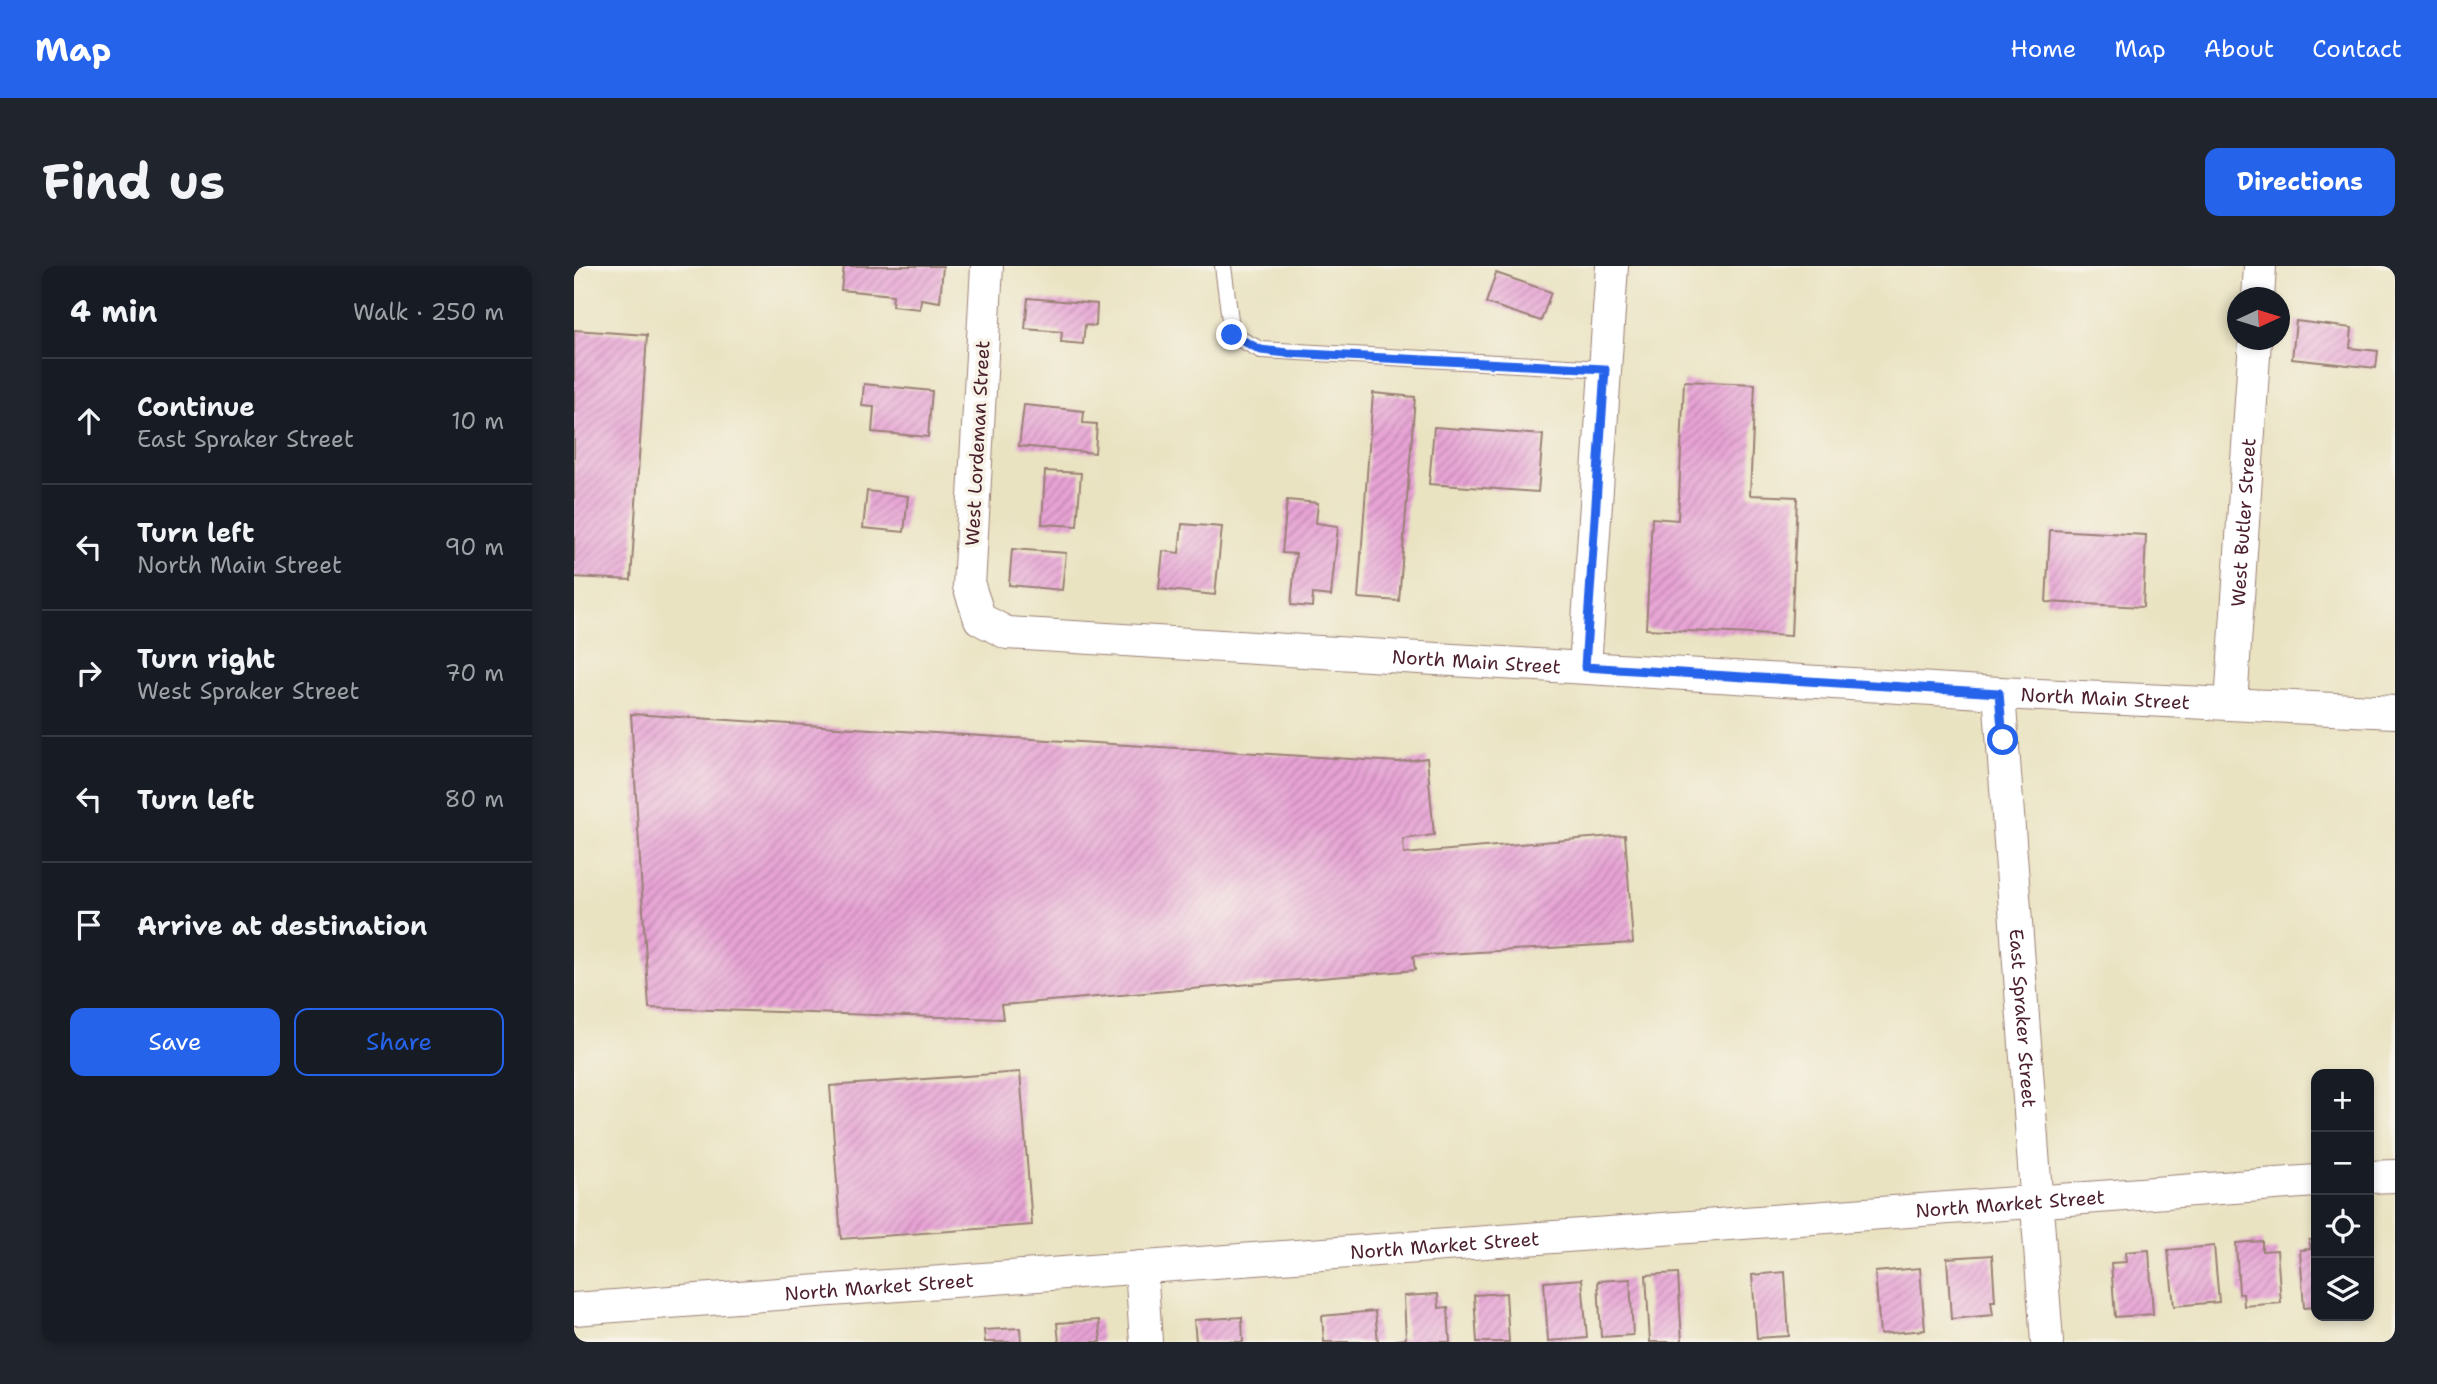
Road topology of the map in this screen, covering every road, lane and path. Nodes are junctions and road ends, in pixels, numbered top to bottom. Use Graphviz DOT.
graph roads {
  1 [pos="987,266"];
  2 [pos="1223,266"];
  3 [pos="1612,266"];
  4 [pos="2260,266"];
  5 [pos="2259,287"];
  6 [pos="2254,350"];
  7 [pos="1605,369"];
  8 [pos="980,619"];
  9 [pos="1585,667"];
  10 [pos="1999,693"];
  11 [pos="2231,704"];
  12 [pos="2395,712"];
  13 [pos="2395,1175"];
  14 [pos="2374,1177"];
  15 [pos="2311,1181"];
  16 [pos="2035,1202"];
  17 [pos="1141,1267"];
  18 [pos="574,1309"];
  19 [pos="1146,1342"];
  20 [pos="2047,1342"];
  1 -- 8 [label="street, West Lordeman Street"];
  2 -- 7 [label="lane"];
  3 -- 7 [label="street"];
  4 -- 5 [label="street"];
  6 -- 11 [label="street, West Butler Street"];
  7 -- 9 [label="street"];
  8 -- 9 [label="street, North Main Street"];
  9 -- 10 [label="street, North Main Street"];
  10 -- 11 [label="street, North Main Street"];
  10 -- 16 [label="street, East Spraker Street"];
  11 -- 12 [label="street, North Main Street"];
  13 -- 14 [label="street"];
  15 -- 16 [label="street, North Market Street"];
  16 -- 17 [label="street, North Market Street"];
  16 -- 20 [label="street, East Spraker Street"];
  17 -- 18 [label="street, North Market Street"];
  17 -- 19 [label="street"];
}
